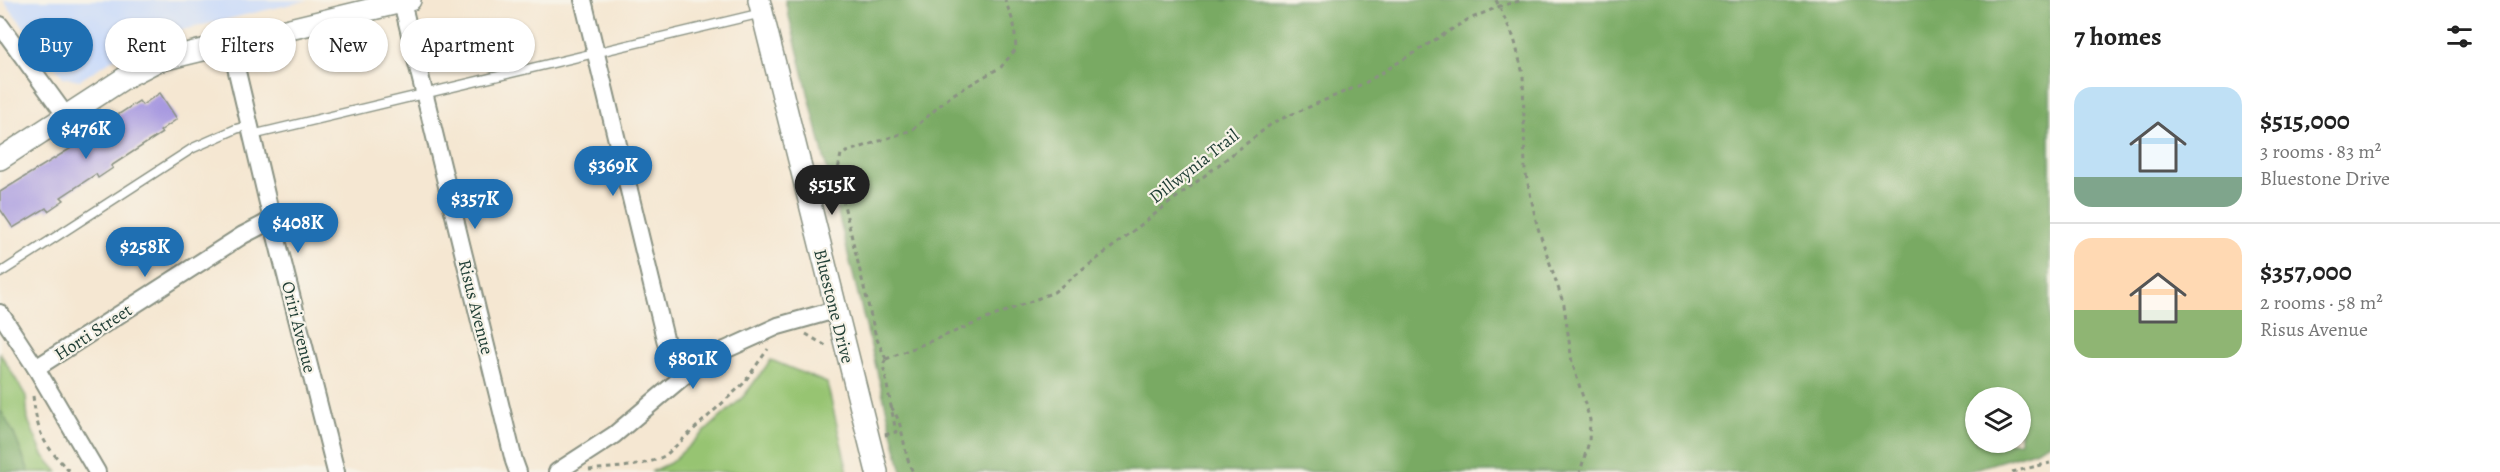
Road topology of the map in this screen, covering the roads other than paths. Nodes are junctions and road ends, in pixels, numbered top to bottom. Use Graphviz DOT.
graph roads {
  1 [pos="583,0"];
  2 [pos="403,1"];
  3 [pos="761,7"];
  4 [pos="0,25"];
  5 [pos="296,26"];
  6 [pos="199,50"];
  7 [pos="596,54"];
  8 [pos="237,72"];
  9 [pos="424,94"];
  10 [pos="66,116"];
  11 [pos="251,130"];
  12 [pos="0,159"];
  13 [pos="272,220"];
  14 [pos="0,273"];
  15 [pos="835,310"];
  16 [pos="0,313"];
  17 [pos="36,368"];
  18 [pos="685,375"];
  19 [pos="97,472"];
  20 [pos="336,472"];
  21 [pos="518,472"];
  22 [pos="557,472"];
  23 [pos="877,472"];
  1 -- 7 [label="street"];
  2 -- 5 [label="street"];
  2 -- 9 [label="street, Risus Avenue"];
  3 -- 7 [label="lane"];
  3 -- 15 [label="street, Bluestone Drive"];
  4 -- 10 [label="street"];
  6 -- 10 [label="street"];
  7 -- 9 [label="lane"];
  7 -- 18 [label="street"];
  8 -- 11 [label="street, Oriri Avenue"];
  9 -- 11 [label="lane"];
  9 -- 21 [label="street, Risus Avenue"];
  10 -- 12 [label="street"];
  11 -- 13 [label="street, Oriri Avenue"];
  11 -- 14 [label="lane"];
  13 -- 17 [label="street, Horti Street"];
  13 -- 20 [label="street, Oriri Avenue"];
  15 -- 18 [label="street"];
  15 -- 23 [label="street, Bluestone Drive"];
  16 -- 17 [label="street"];
  17 -- 19 [label="street"];
  18 -- 22 [label="street"];
}
